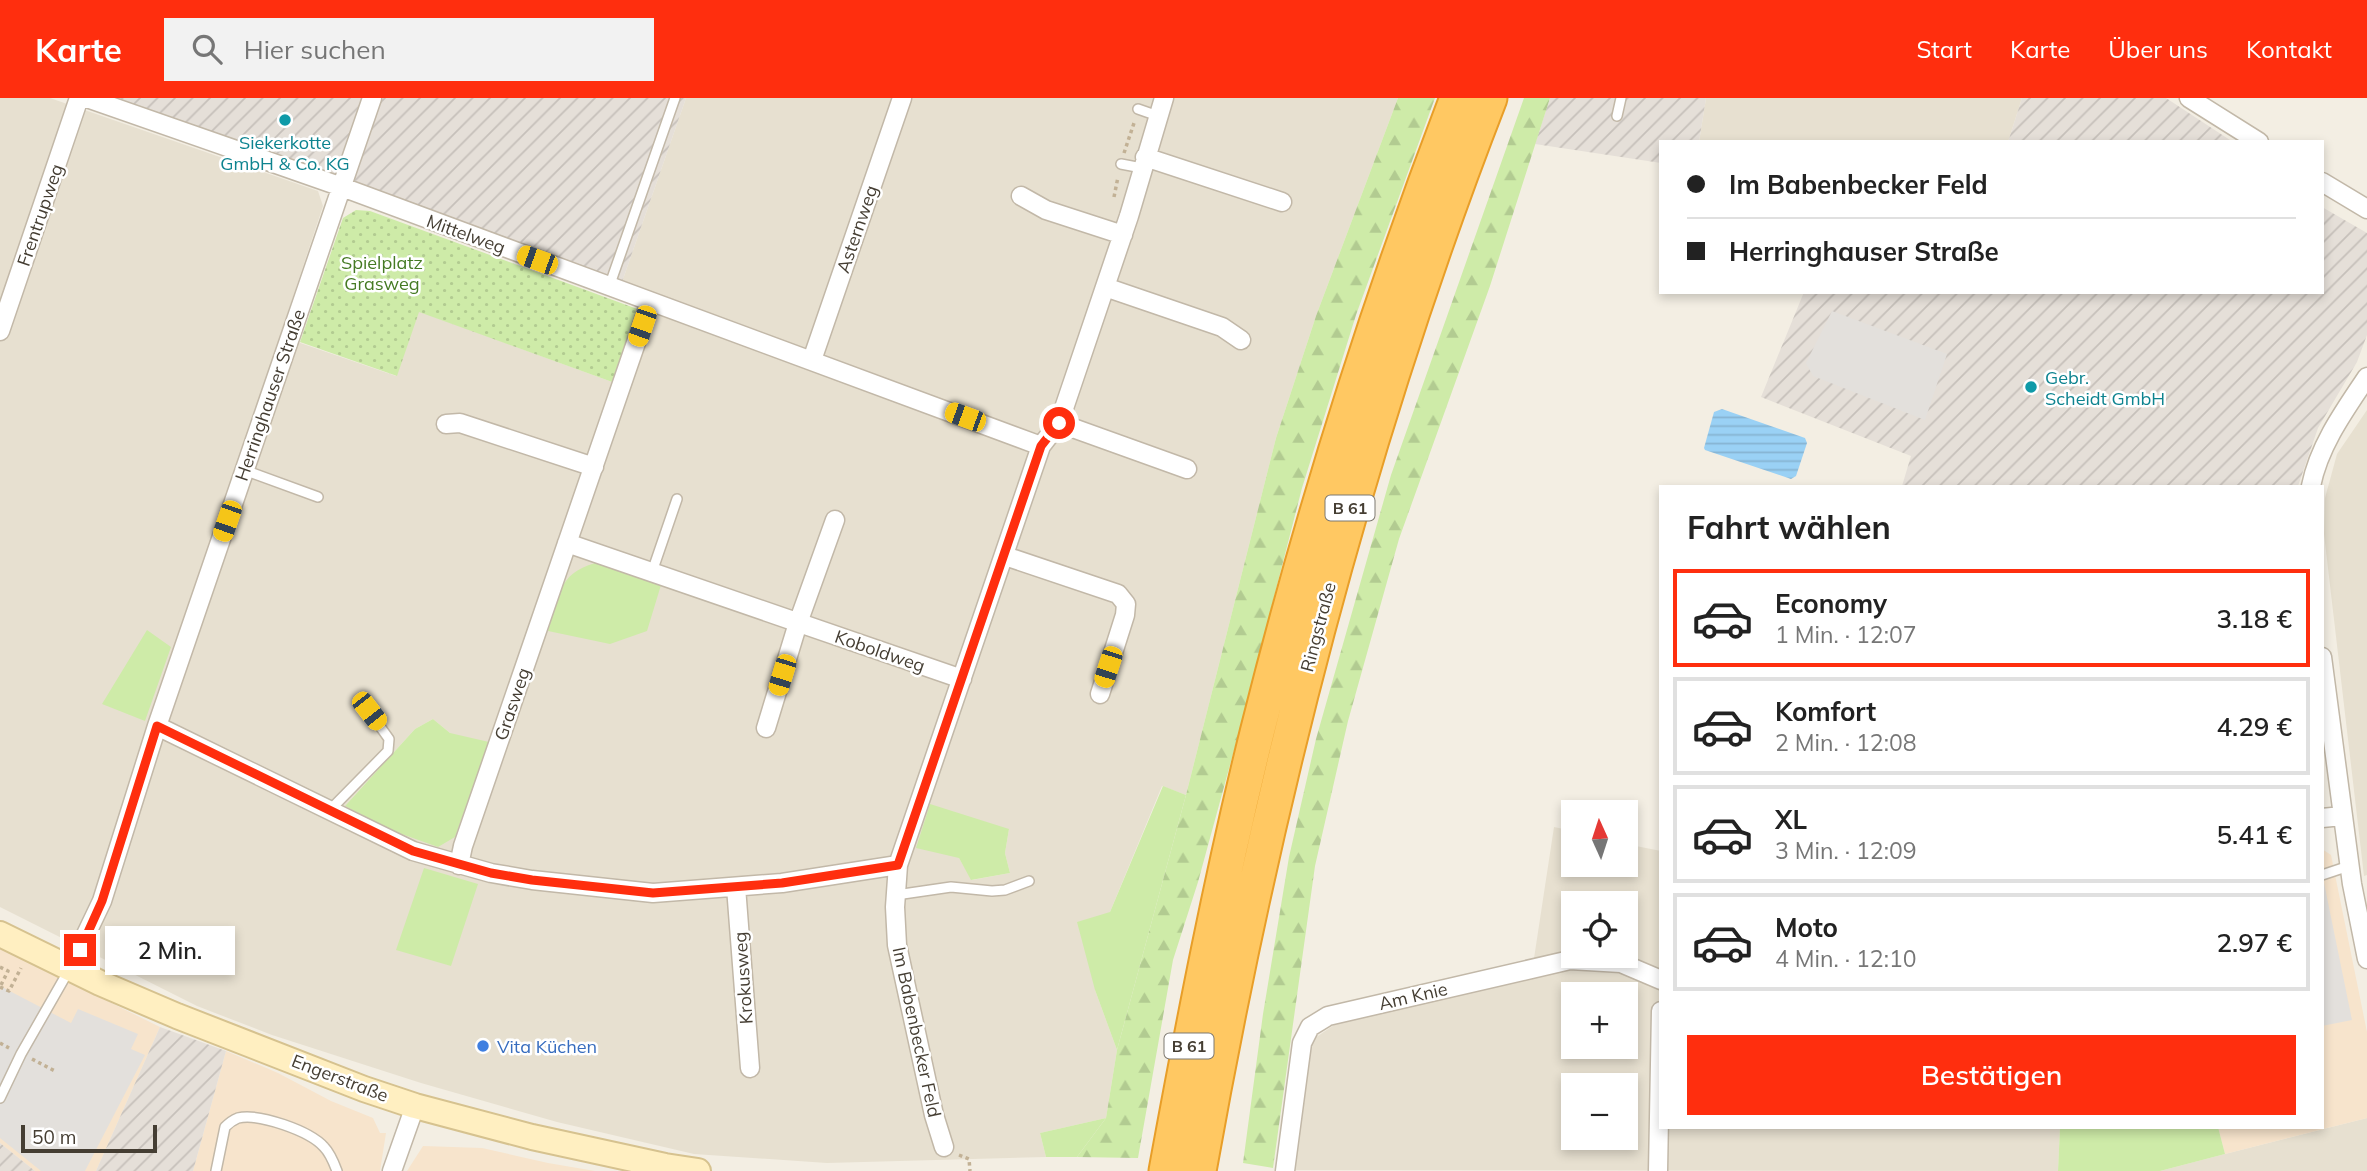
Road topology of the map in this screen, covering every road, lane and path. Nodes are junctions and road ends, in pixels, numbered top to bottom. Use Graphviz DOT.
graph roads {
  1 [pos="79,98"];
  2 [pos="88,98"];
  3 [pos="372,98"];
  4 [pos="675,98"];
  5 [pos="902,98"];
  6 [pos="1164,98"];
  7 [pos="1457,98"];
  8 [pos="1490,98"];
  9 [pos="1620,98"];
  10 [pos="2189,98"];
  11 [pos="1139,109"];
  12 [pos="1158,116"];
  13 [pos="1617,116"];
  14 [pos="2256,140"];
  15 [pos="1143,163"];
  16 [pos="1121,164"];
  17 [pos="2324,183"];
  18 [pos="342,187"];
  19 [pos="1021,196"];
  20 [pos="1282,202"];
  21 [pos="2367,209"];
  22 [pos="1123,235"];
  23 [pos="609,286"];
  24 [pos="1105,287"];
  25 [pos="650,302"];
  26 [pos="0,331"];
  27 [pos="1241,340"];
  28 [pos="812,360"];
  29 [pos="2367,377"];
  30 [pos="1059,423"];
  31 [pos="446,424"];
  32 [pos="1041,446"];
  33 [pos="594,467"];
  34 [pos="1187,469"];
  35 [pos="244,470"];
  36 [pos="2311,485"];
  37 [pos="318,497"];
  38 [pos="677,499"];
  39 [pos="835,520"];
  40 [pos="567,543"];
  41 [pos="1005,556"];
  42 [pos="652,572"];
  43 [pos="798,623"];
  44 [pos="2324,673"];
  45 [pos="962,679"];
  46 [pos="1100,694"];
  47 [pos="369,711"];
  48 [pos="157,726"];
  49 [pos="766,727"];
  50 [pos="329,811"];
  51 [pos="2342,816"];
  52 [pos="2324,818"];
  53 [pos="459,865"];
  54 [pos="898,865"];
  55 [pos="2349,866"];
  56 [pos="2324,874"];
  57 [pos="1029,881"];
  58 [pos="736,887"];
  59 [pos="896,895"];
  60 [pos="0,934"];
  61 [pos="2367,959"];
  62 [pos="0,967"];
  63 [pos="70,968"];
  64 [pos="18,971"];
  65 [pos="1659,979"];
  66 [pos="0,987"];
  67 [pos="750,1068"];
  68 [pos="0,1098"];
  69 [pos="415,1106"];
  70 [pos="1659,1118"];
  71 [pos="944,1147"];
  72 [pos="216,1171"];
  73 [pos="337,1171"];
  74 [pos="392,1171"];
  75 [pos="698,1171"];
  76 [pos="1166,1171"];
  77 [pos="1199,1171"];
  78 [pos="1285,1171"];
  79 [pos="1658,1171"];
  1 -- 26 [label="street, Frentrupweg"];
  2 -- 18 [label="street, Mittelweg"];
  3 -- 18 [label="street, Herringhauser Straße"];
  4 -- 23 [label="lane"];
  5 -- 28 [label="street, Asternweg"];
  6 -- 12 [label="street, Im Babenbecker Feld"];
  7 -- 76 [label="highway, Ringstraße / B 61"];
  8 -- 77 [label="highway, Ringstraße / B 61"];
  9 -- 13 [label="lane"];
  10 -- 14 [label="street"];
  11 -- 12 [label="lane"];
  12 -- 15 [label="street, Im Babenbecker Feld"];
  15 -- 16 [label="lane"];
  15 -- 20 [label="street"];
  15 -- 22 [label="street, Im Babenbecker Feld"];
  17 -- 21 [label="street"];
  18 -- 23 [label="street, Mittelweg"];
  18 -- 35 [label="street, Herringhauser Straße"];
  19 -- 22 [label="street"];
  22 -- 24 [label="street, Im Babenbecker Feld"];
  23 -- 25 [label="street, Mittelweg"];
  24 -- 27 [label="street"];
  24 -- 30 [label="street, Im Babenbecker Feld"];
  25 -- 28 [label="street, Mittelweg"];
  25 -- 33 [label="street, Grasweg"];
  28 -- 32 [label="street, Mittelweg"];
  29 -- 36 [label="street"];
  30 -- 32 [label="street, Im Babenbecker Feld"];
  30 -- 34 [label="street"];
  31 -- 33 [label="street"];
  32 -- 41 [label="street, Im Babenbecker Feld"];
  33 -- 40 [label="street, Grasweg"];
  35 -- 37 [label="lane"];
  35 -- 48 [label="street, Herringhauser Straße"];
  38 -- 42 [label="lane"];
  39 -- 43 [label="street"];
  40 -- 42 [label="street"];
  40 -- 53 [label="street, Grasweg"];
  41 -- 45 [label="street, Im Babenbecker Feld"];
  41 -- 46 [label="street"];
  42 -- 43 [label="street, Koboldweg"];
  43 -- 45 [label="street, Koboldweg"];
  43 -- 49 [label="street"];
  44 -- 51 [label="street"];
  45 -- 54 [label="street, Im Babenbecker Feld"];
  47 -- 50 [label="lane"];
  48 -- 50 [label="street"];
  48 -- 63 [label="street, Herringhauser Straße"];
  50 -- 53 [label="street"];
  51 -- 52 [label="street"];
  51 -- 55 [label="street"];
  53 -- 58 [label="street"];
  54 -- 58 [label="street"];
  54 -- 59 [label="street, Im Babenbecker Feld"];
  55 -- 56 [label="lane"];
  55 -- 61 [label="street"];
  57 -- 59 [label="lane"];
  58 -- 67 [label="street, Krokusweg"];
  59 -- 71 [label="street, Im Babenbecker Feld"];
  60 -- 63 [label="main road, Engerstraße"];
  62 -- 66 [label="path"];
  63 -- 68 [label="lane"];
  63 -- 69 [label="main road, Engerstraße"];
  64 -- 66 [label="path"];
  65 -- 78 [label="street, Am Knie"];
  69 -- 74 [label="street"];
  69 -- 75 [label="main road, Engerstraße"];
  70 -- 79 [label="street"];
  72 -- 73 [label="lane"];
}
